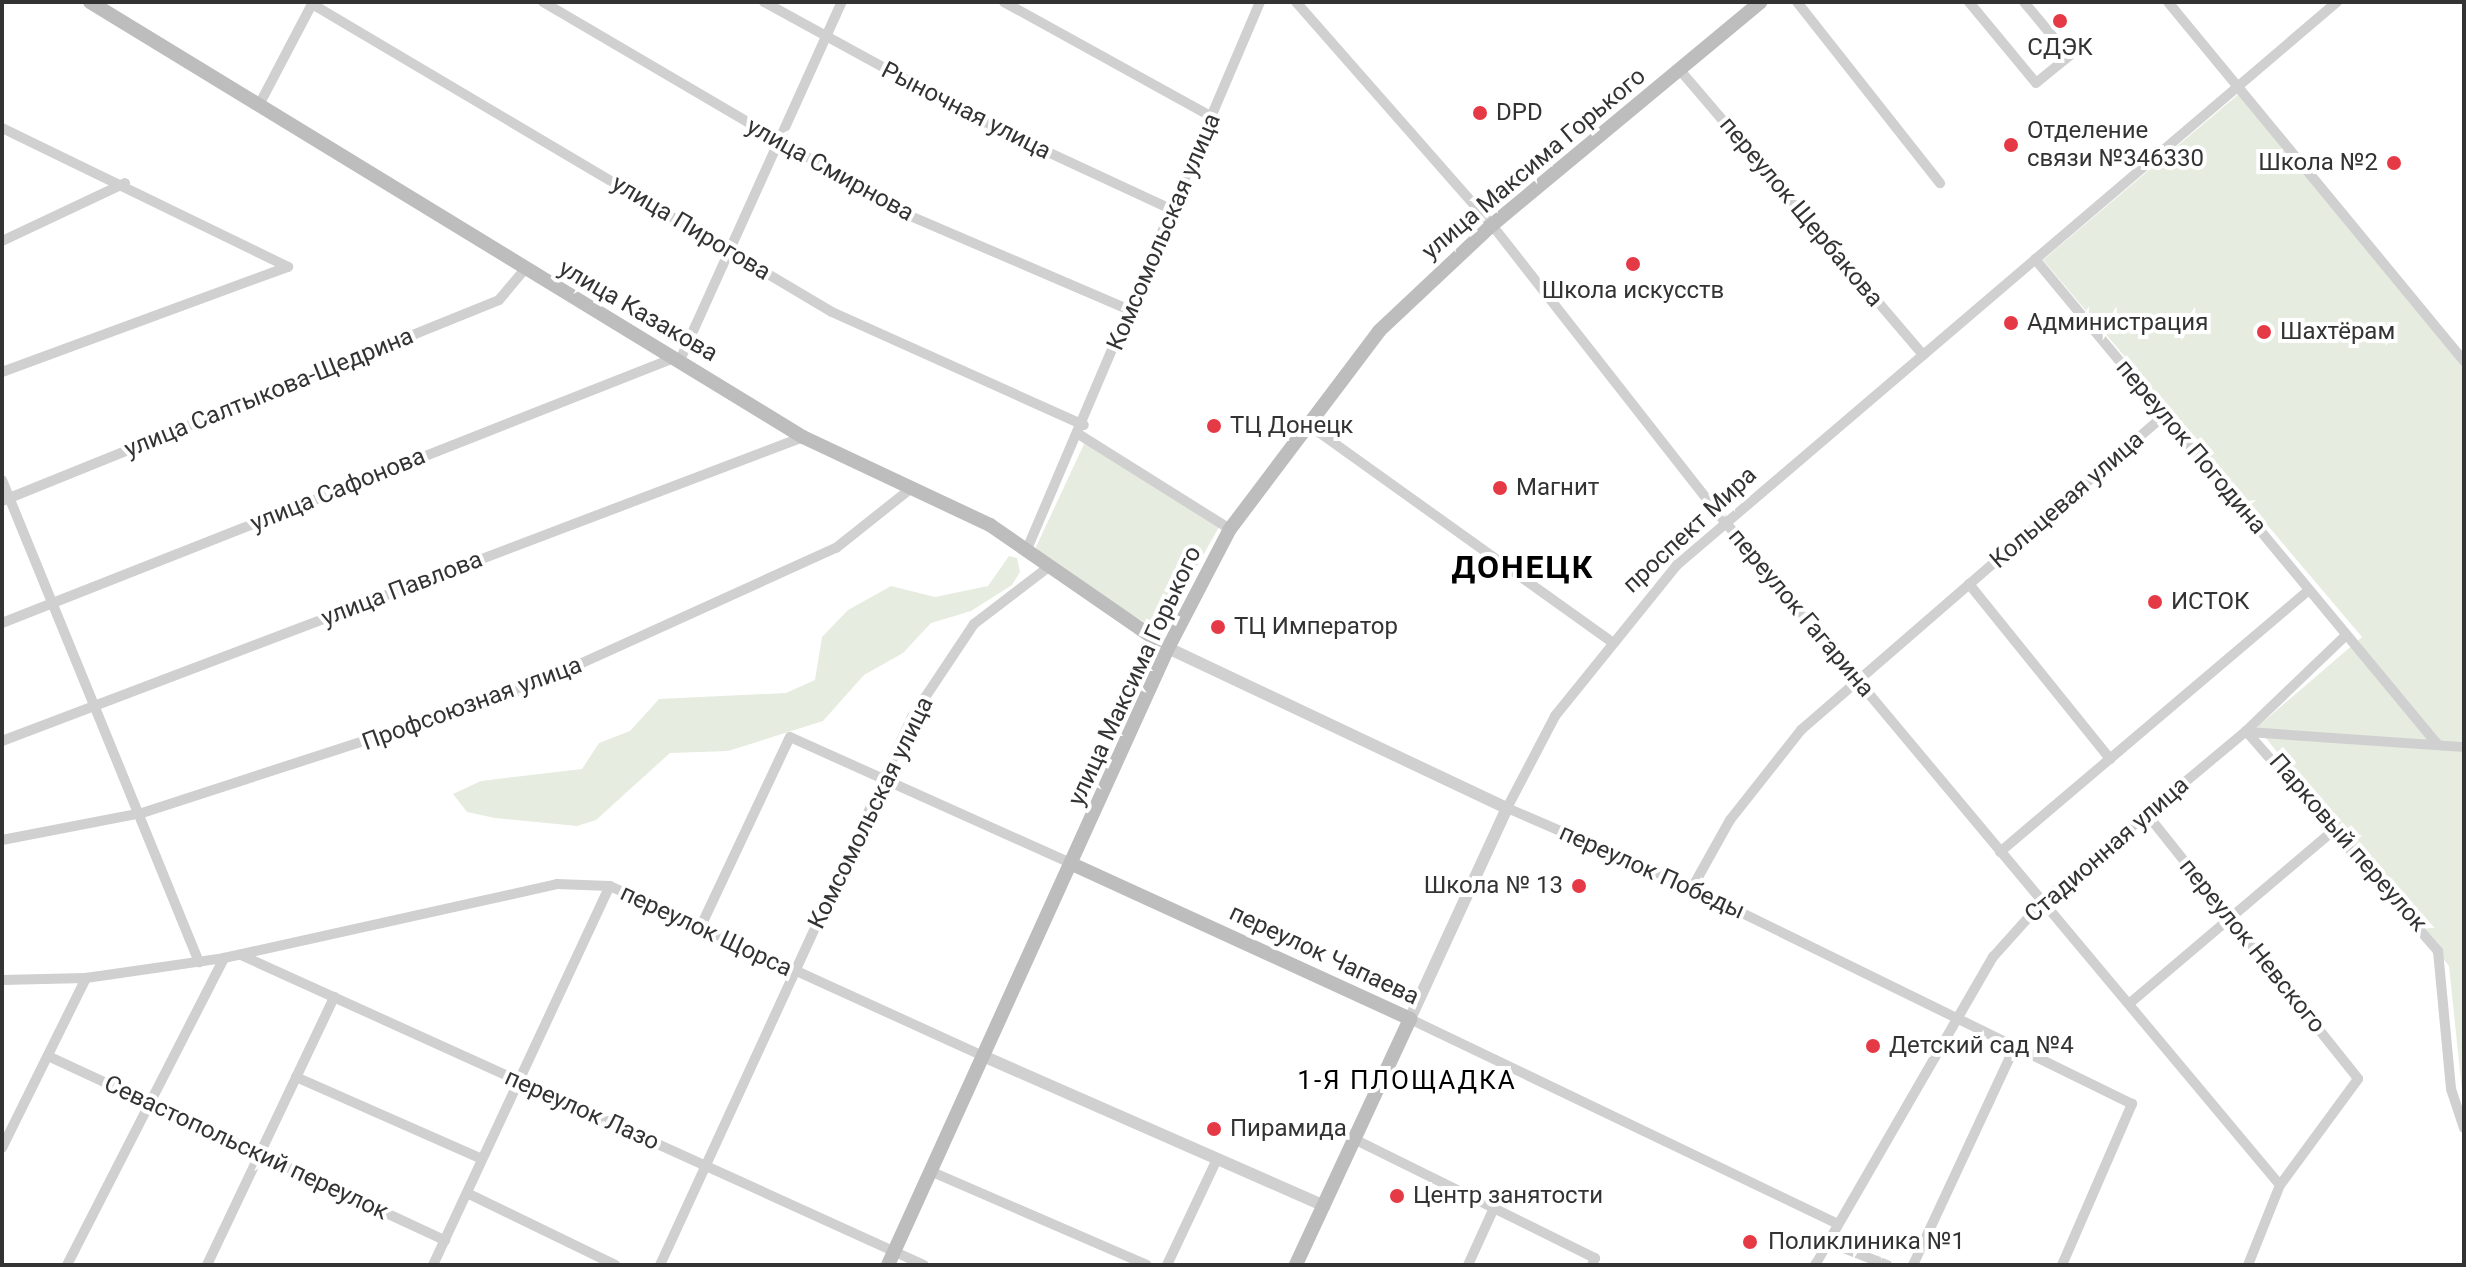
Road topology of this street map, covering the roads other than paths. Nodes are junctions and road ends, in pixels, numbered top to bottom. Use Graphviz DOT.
graph roads {
  1 [pos="90,2"];
  2 [pos="543,2"];
  3 [pos="764,2"];
  4 [pos="842,2"];
  5 [pos="1004,2"];
  6 [pos="1260,2"];
  7 [pos="1296,2"];
  8 [pos="1761,2"];
  9 [pos="1797,2"];
  10 [pos="1969,2"];
  11 [pos="2024,2"];
  12 [pos="2168,2"];
  13 [pos="2337,2"];
  14 [pos="312,3"];
  15 [pos="826,38"];
  16 [pos="1679,69"];
  17 [pos="2238,86"];
  18 [pos="259,105"];
  19 [pos="1212,117"];
  20 [pos="2,128"];
  21 [pos="779,143"];
  22 [pos="125,183"];
  23 [pos="1940,183"];
  24 [pos="1173,210"];
  25 [pos="1492,225"];
  26 [pos="2,241"];
  27 [pos="730,251"];
  28 [pos="2035,259"];
  29 [pos="524,270"];
  30 [pos="1132,311"];
  31 [pos="1923,355"];
  32 [pos="677,359"];
  33 [pos="2464,361"];
  34 [pos="2,372"];
  35 [pos="2165,415"];
  36 [pos="1306,423"];
  37 [pos="1082,430"];
  38 [pos="803,437"];
  39 [pos="2,480"];
  40 [pos="909,490"];
  41 [pos="6,499"];
  42 [pos="1726,523"];
  43 [pos="1230,529"];
  44 [pos="1027,549"];
  45 [pos="1046,569"];
  46 [pos="1969,584"];
  47 [pos="2309,590"];
  48 [pos="52,603"];
  49 [pos="2,623"];
  50 [pos="2346,635"];
  51 [pos="1609,640"];
  52 [pos="1168,648"];
  53 [pos="1857,680"];
  54 [pos="94,706"];
  55 [pos="2246,731"];
  56 [pos="2,741"];
  57 [pos="2438,745"];
  58 [pos="2464,747"];
  59 [pos="2110,759"];
  60 [pos="883,780"];
  61 [pos="1507,808"];
  62 [pos="2146,813"];
  63 [pos="138,814"];
  64 [pos="2336,828"];
  65 [pos="2,840"];
  66 [pos="2000,852"];
  67 [pos="1072,864"];
  68 [pos="610,886"];
  69 [pos="1692,888"];
  70 [pos="2044,900"];
  71 [pos="2230,918"];
  72 [pos="700,928"];
  73 [pos="241,955"];
  74 [pos="224,958"];
  75 [pos="199,962"];
  76 [pos="795,972"];
  77 [pos="86,978"];
  78 [pos="2,980"];
  79 [pos="334,997"];
  80 [pos="2130,1003"];
  81 [pos="1955,1015"];
  82 [pos="1410,1019"];
  83 [pos="2016,1044"];
  84 [pos="48,1056"];
  85 [pos="983,1056"];
  86 [pos="296,1077"];
  87 [pos="519,1081"];
  88 [pos="150,1103"];
  89 [pos="2464,1128"];
  90 [pos="1354,1139"];
  91 [pos="2,1148"];
  92 [pos="260,1154"];
  93 [pos="482,1159"];
  94 [pos="1217,1159"];
  95 [pos="705,1166"];
  96 [pos="930,1171"];
  97 [pos="2280,1185"];
  98 [pos="467,1193"];
  99 [pos="1324,1206"];
  100 [pos="1494,1208"];
  101 [pos="1835,1223"];
  102 [pos="445,1240"];
  103 [pos="1826,1241"];
  104 [pos="891,1258"];
  105 [pos="1594,1262"];
  106 [pos="67,1265"];
  107 [pos="207,1265"];
  108 [pos="433,1265"];
  109 [pos="615,1265"];
  110 [pos="660,1265"];
  111 [pos="924,1265"];
  112 [pos="1147,1265"];
  113 [pos="1167,1265"];
  114 [pos="1296,1265"];
  115 [pos="1468,1265"];
  116 [pos="1815,1265"];
  117 [pos="1887,1265"];
  118 [pos="1913,1265"];
  119 [pos="2062,1265"];
  120 [pos="2248,1265"];
  1 -- 18 [label="main road, улица Казакова"];
  2 -- 21 [label="street, улица Смирнова"];
  3 -- 15 [label="street, Рыночная улица"];
  4 -- 15 [label="street"];
  5 -- 19 [label="street"];
  6 -- 19 [label="street, Комсомольская улица"];
  7 -- 25 [label="street, переулок Гагарина"];
  8 -- 16 [label="main road, улица Максима Горького"];
  9 -- 23 [label="street"];
  10 -- 11 [label="street"];
  12 -- 17 [label="street"];
  13 -- 17 [label="street, проспект Мира"];
  14 -- 18 [label="street"];
  14 -- 27 [label="street, улица Пирогова"];
  15 -- 21 [label="street"];
  15 -- 24 [label="street, Рыночная улица"];
  16 -- 25 [label="main road, улица Максима Горького"];
  16 -- 31 [label="street, переулок Щербакова"];
  17 -- 28 [label="street, проспект Мира"];
  17 -- 33 [label="street"];
  18 -- 29 [label="main road, улица Казакова"];
  19 -- 24 [label="street, Комсомольская улица"];
  20 -- 22 [label="street"];
  21 -- 27 [label="street"];
  21 -- 30 [label="street, улица Смирнова"];
  22 -- 26 [label="street"];
  22 -- 34 [label="street"];
  24 -- 30 [label="street, Комсомольская улица"];
  25 -- 36 [label="main road, улица Максима Горького"];
  25 -- 42 [label="street, переулок Гагарина"];
  27 -- 32 [label="street"];
  27 -- 37 [label="street, улица Пирогова"];
  28 -- 31 [label="street, проспект Мира"];
  28 -- 35 [label="street, переулок Погодина"];
  29 -- 32 [label="main road, улица Казакова"];
  29 -- 41 [label="street, улица Салтыкова-Щедрина"];
  30 -- 37 [label="street, Комсомольская улица"];
  31 -- 42 [label="street, проспект Мира"];
  32 -- 38 [label="main road, улица Казакова"];
  32 -- 48 [label="street, улица Сафонова"];
  35 -- 46 [label="street, Кольцевая улица"];
  35 -- 47 [label="street, переулок Погодина"];
  36 -- 43 [label="main road, улица Максима Горького"];
  36 -- 51 [label="street"];
  37 -- 43 [label="street, улица Пирогова"];
  37 -- 44 [label="street, Комсомольская улица"];
  38 -- 40 [label="main road, улица Казакова"];
  38 -- 54 [label="street, улица Павлова"];
  39 -- 41 [label="street"];
  40 -- 44 [label="main road, улица Казакова"];
  40 -- 63 [label="street, Профсоюзная улица"];
  41 -- 48 [label="street"];
  42 -- 51 [label="street, проспект Мира"];
  42 -- 53 [label="street, переулок Гагарина"];
  43 -- 52 [label="main road, улица Максима Горького"];
  44 -- 45 [label="main road, улица Казакова"];
  45 -- 52 [label="main road, улица Казакова"];
  45 -- 60 [label="street, Комсомольская улица"];
  46 -- 53 [label="street, Кольцевая улица"];
  46 -- 59 [label="street, Кольцевая улица"];
  47 -- 50 [label="street, переулок Погодина"];
  47 -- 59 [label="street"];
  48 -- 49 [label="street, улица Сафонова"];
  48 -- 54 [label="street"];
  50 -- 55 [label="street, Стадионная улица"];
  50 -- 57 [label="street, переулок Погодина"];
  51 -- 61 [label="street, проспект Мира"];
  52 -- 61 [label="street, переулок Победы"];
  52 -- 67 [label="main road, улица Максима Горького"];
  53 -- 66 [label="street, переулок Гагарина"];
  53 -- 69 [label="street, Кольцевая улица"];
  54 -- 56 [label="street, улица Павлова"];
  54 -- 63 [label="street"];
  55 -- 57 [label="street"];
  55 -- 62 [label="street, Стадионная улица"];
  55 -- 64 [label="street, Парковый переулок"];
  57 -- 58 [label="street"];
  59 -- 66 [label="street"];
  60 -- 67 [label="street, переулок Чапаева"];
  60 -- 72 [label="street, переулок Чапаева"];
  60 -- 76 [label="street, Комсомольская улица"];
  61 -- 69 [label="street, переулок Победы"];
  61 -- 82 [label="street, проспект Мира"];
  62 -- 70 [label="street, Стадионная улица"];
  62 -- 71 [label="street, переулок Невского"];
  63 -- 65 [label="street, Профсоюзная улица"];
  63 -- 75 [label="street"];
  64 -- 71 [label="street"];
  64 -- 89 [label="street, Парковый переулок"];
  66 -- 70 [label="street, переулок Гагарина"];
  67 -- 82 [label="main road, переулок Чапаева"];
  67 -- 85 [label="main road, улица Максима Горького"];
  68 -- 72 [label="street, переулок Щорса"];
  68 -- 73 [label="street, переулок Щорса"];
  68 -- 87 [label="street"];
  69 -- 81 [label="street, переулок Победы"];
  70 -- 80 [label="street, переулок Гагарина"];
  70 -- 81 [label="street, Стадионная улица"];
  71 -- 80 [label="street"];
  71 -- 97 [label="street, переулок Невского"];
  72 -- 76 [label="street, переулок Щорса"];
  73 -- 74 [label="street, переулок Щорса"];
  73 -- 79 [label="street, переулок Лазо"];
  74 -- 75 [label="street, переулок Щорса"];
  74 -- 88 [label="street"];
  75 -- 77 [label="street, переулок Щорса"];
  76 -- 85 [label="street, переулок Щорса"];
  76 -- 95 [label="street, Комсомольская улица"];
  77 -- 78 [label="street, переулок Щорса"];
  77 -- 84 [label="street"];
  79 -- 86 [label="street"];
  79 -- 87 [label="street, переулок Лазо"];
  80 -- 97 [label="street, переулок Гагарина"];
  81 -- 83 [label="street, переулок Победы"];
  81 -- 101 [label="street, Стадионная улица"];
  82 -- 90 [label="main road, проспект Мира"];
  82 -- 101 [label="street, переулок Чапаева"];
  83 -- 118 [label="street"];
  83 -- 119 [label="street, переулок Победы"];
  84 -- 88 [label="street, Севастопольский переулок"];
  84 -- 91 [label="street"];
  85 -- 94 [label="street, переулок Щорса"];
  85 -- 96 [label="main road, улица Максима Горького"];
  86 -- 92 [label="street"];
  86 -- 93 [label="street"];
  87 -- 93 [label="street"];
  87 -- 95 [label="street, переулок Лазо"];
  88 -- 92 [label="street, Севастопольский переулок"];
  88 -- 106 [label="street"];
  90 -- 99 [label="main road, проспект Мира"];
  90 -- 100 [label="street"];
  92 -- 102 [label="street, Севастопольский переулок"];
  92 -- 107 [label="street"];
  93 -- 98 [label="street"];
  94 -- 99 [label="street, переулок Щорса"];
  94 -- 113 [label="street"];
  95 -- 104 [label="street, переулок Лазо"];
  95 -- 110 [label="street, Комсомольская улица"];
  96 -- 104 [label="main road, улица Максима Горького"];
  96 -- 112 [label="street"];
  97 -- 120 [label="street"];
  98 -- 102 [label="street"];
  98 -- 109 [label="street"];
  99 -- 114 [label="main road, проспект Мира"];
  100 -- 105 [label="street"];
  100 -- 115 [label="street"];
  101 -- 103 [label="street, Стадионная улица"];
  102 -- 108 [label="street"];
  103 -- 116 [label="street, Стадионная улица"];
  103 -- 117 [label="street"];
  104 -- 111 [label="street, переулок Лазо"];
}
